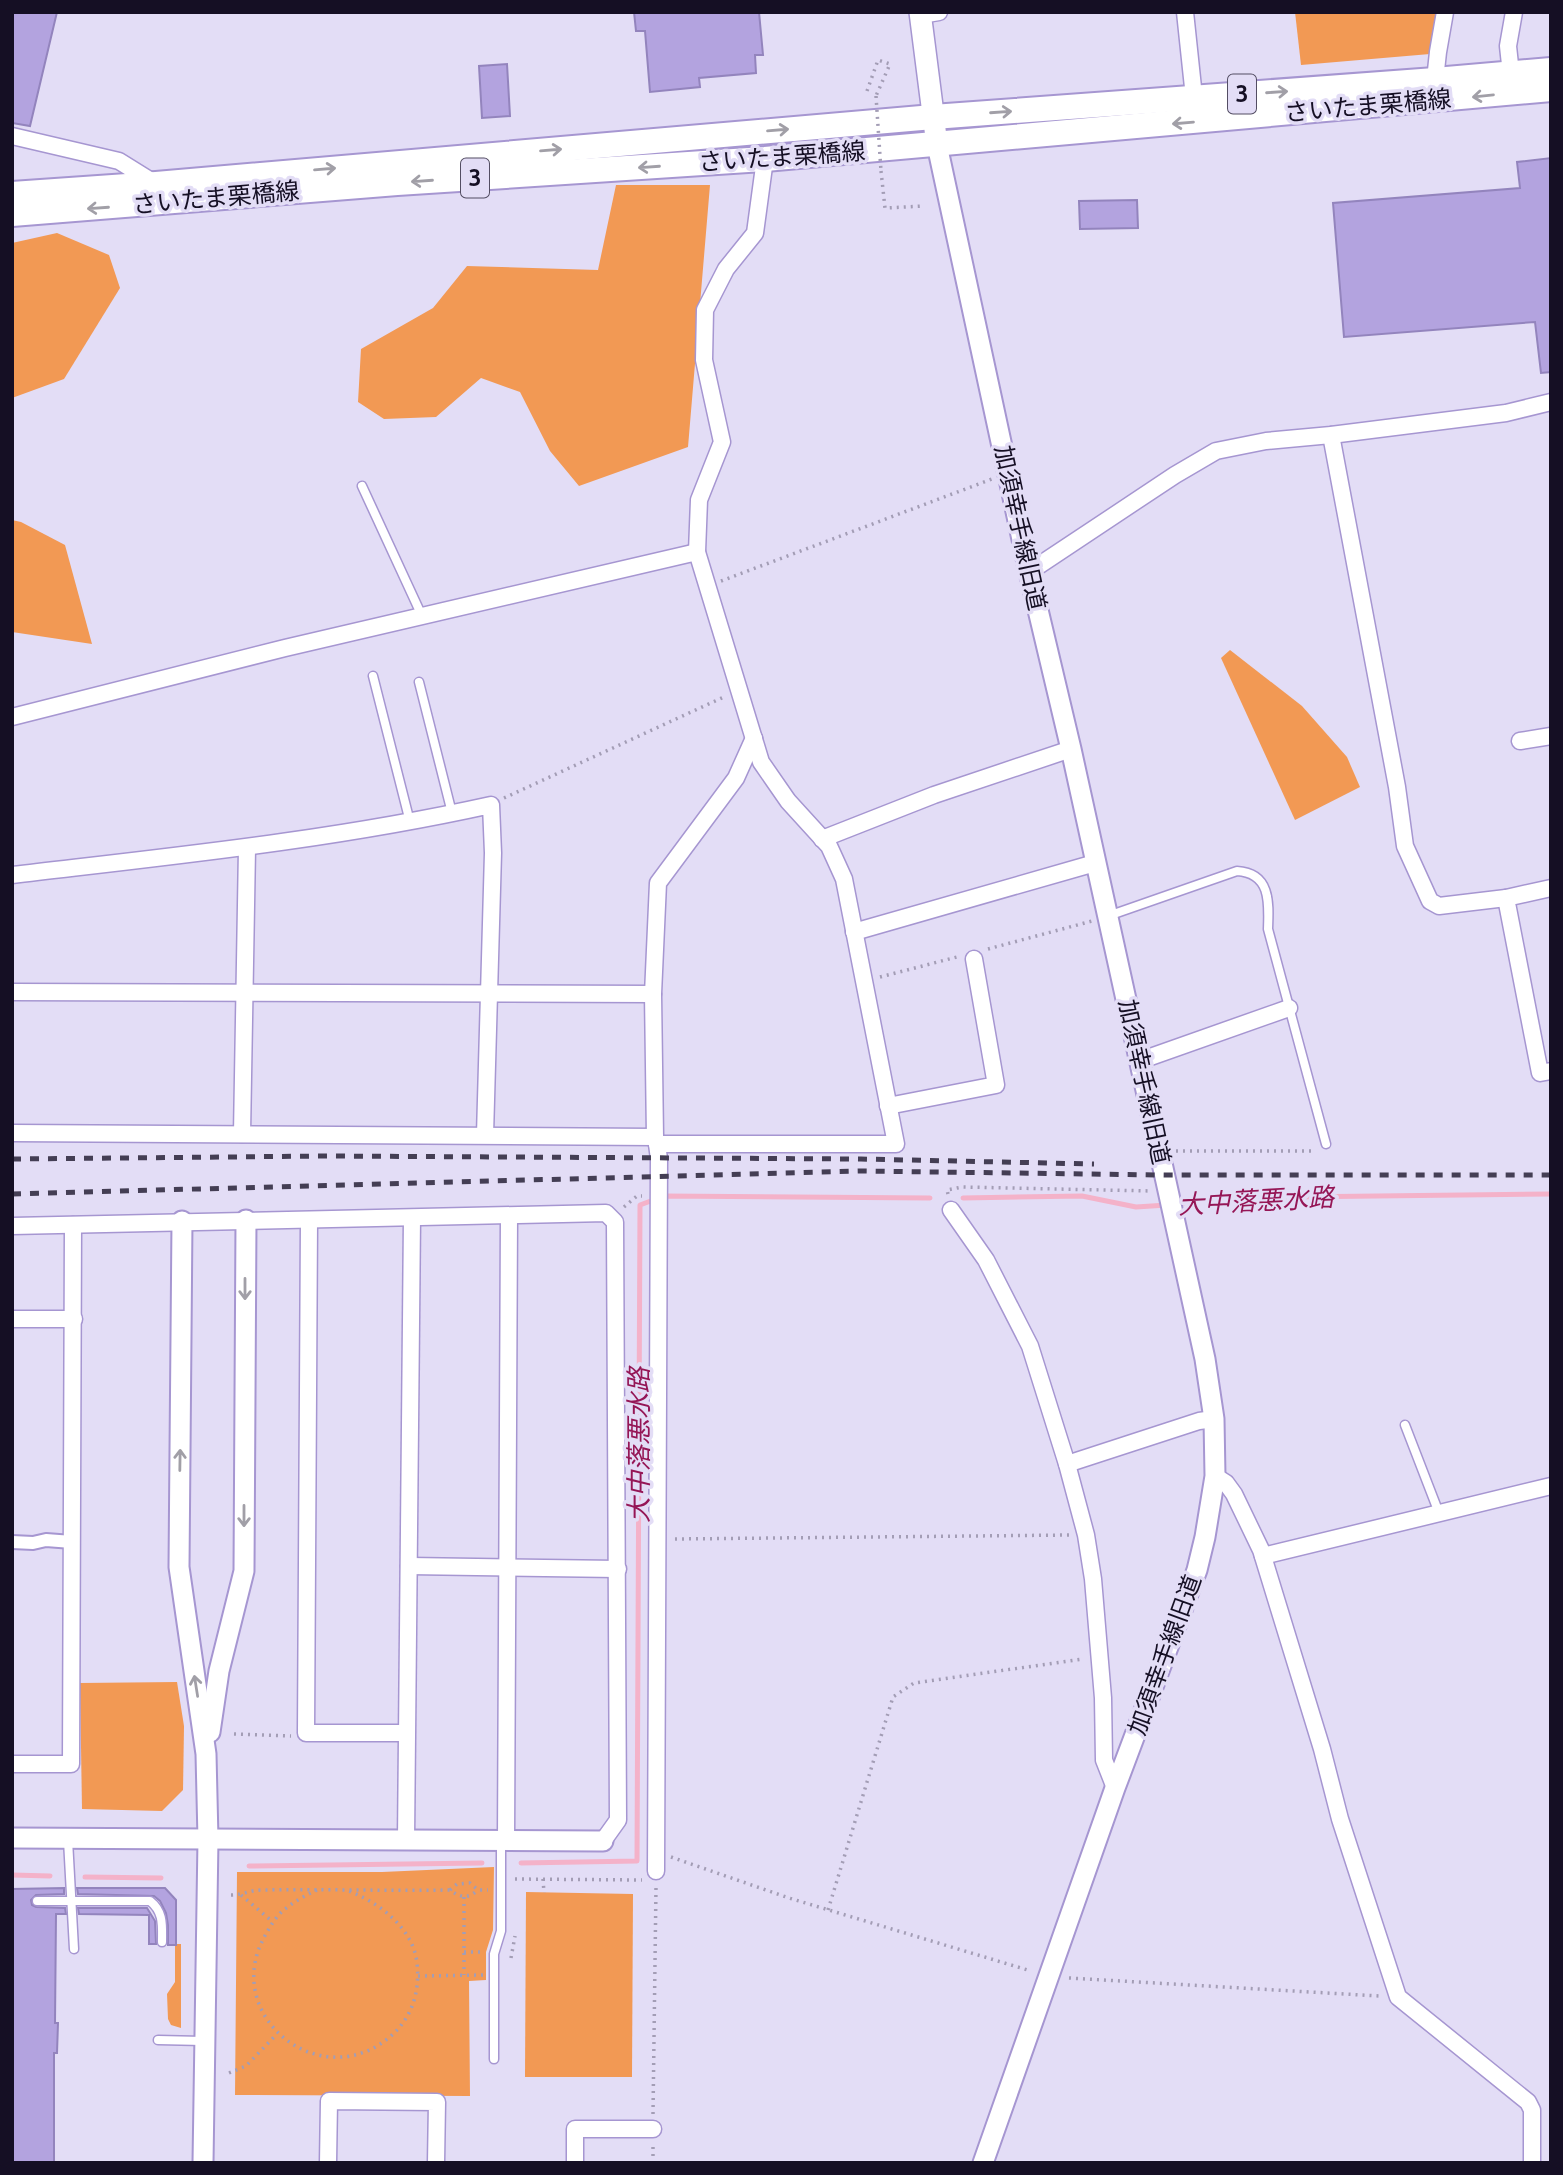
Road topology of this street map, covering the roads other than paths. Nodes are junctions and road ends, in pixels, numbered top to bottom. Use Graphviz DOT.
graph roads {
  1 [pos="1185,12"];
  2 [pos="1445,12"];
  3 [pos="1514,12"];
  4 [pos="927,13"];
  5 [pos="1551,70"];
  6 [pos="1511,74"];
  7 [pos="1435,80"];
  8 [pos="1551,89"];
  9 [pos="1194,97"];
  10 [pos="933,117"];
  11 [pos="12,135"];
  12 [pos="937,145"];
  13 [pos="765,159"];
  14 [pos="156,184"];
  15 [pos="12,194"];
  16 [pos="12,214"];
  17 [pos="1551,402"];
  18 [pos="1331,435"];
  19 [pos="362,486"];
  20 [pos="697,552"];
  21 [pos="1029,572"];
  22 [pos="422,616"];
  23 [pos="373,676"];
  24 [pos="419,682"];
  25 [pos="12,717"];
  26 [pos="1551,736"];
  27 [pos="754,738"];
  28 [pos="1520,741"];
  29 [pos="1071,749"];
  30 [pos="452,813"];
  31 [pos="410,822"];
  32 [pos="822,839"];
  33 [pos="247,848"];
  34 [pos="1095,863"];
  35 [pos="12,875"];
  36 [pos="1551,888"];
  37 [pos="1506,898"];
  38 [pos="1108,916"];
  39 [pos="854,932"];
  40 [pos="974,959"];
  41 [pos="12,992"];
  42 [pos="245,992"];
  43 [pos="489,993"];
  44 [pos="653,994"];
  45 [pos="1289,1008"];
  46 [pos="1139,1061"];
  47 [pos="1551,1071"];
  48 [pos="888,1106"];
  49 [pos="12,1133"];
  50 [pos="242,1134"];
  51 [pos="485,1135"];
  52 [pos="656,1141"];
  53 [pos="1326,1144"];
  54 [pos="951,1209"];
  55 [pos="509,1216"];
  56 [pos="412,1218"];
  57 [pos="246,1220"];
  58 [pos="309,1221"];
  59 [pos="182,1222"];
  60 [pos="73,1225"];
  61 [pos="12,1226"];
  62 [pos="74,1319"];
  63 [pos="12,1320"];
  64 [pos="1214,1419"];
  65 [pos="1405,1425"];
  66 [pos="1067,1464"];
  67 [pos="1215,1476"];
  68 [pos="1551,1486"];
  69 [pos="1439,1513"];
  70 [pos="12,1542"];
  71 [pos="72,1542"];
  72 [pos="1263,1556"];
  73 [pos="409,1566"];
  74 [pos="508,1567"];
  75 [pos="618,1569"];
  76 [pos="405,1733"];
  77 [pos="206,1754"];
  78 [pos="12,1764"];
  79 [pos="1115,1788"];
  80 [pos="12,1838"];
  81 [pos="68,1838"];
  82 [pos="208,1839"];
  83 [pos="406,1840"];
  84 [pos="503,1841"];
  85 [pos="603,1841"];
  86 [pos="656,1875"];
  87 [pos="37,1901"];
  88 [pos="162,1942"];
  89 [pos="74,1949"];
  90 [pos="158,2040"];
  91 [pos="203,2041"];
  92 [pos="494,2059"];
  93 [pos="653,2129"];
  94 [pos="203,2163"];
  95 [pos="328,2163"];
  96 [pos="436,2163"];
  97 [pos="575,2163"];
  98 [pos="983,2163"];
  99 [pos="1532,2163"];
  1 -- 9 [label="street"];
  2 -- 7 [label="street"];
  3 -- 6 [label="street"];
  4 -- 10 [label="main road"];
  5 -- 6 [label="main road, さいたま栗橋線 / 3"];
  6 -- 7 [label="main road, さいたま栗橋線 / 3"];
  9 -- 7 [label="main road, さいたま栗橋線 / 3, one-way"];
  8 -- 12 [label="main road, さいたま栗橋線 / 3, one-way"];
  10 -- 9 [label="main road, さいたま栗橋線 / 3, one-way"];
  10 -- 12 [label="main road"];
  14 -- 10 [label="main road, さいたま栗橋線 / 3, one-way"];
  11 -- 14 [label="street"];
  12 -- 13 [label="main road, さいたま栗橋線 / 3"];
  12 -- 21 [label="street, 加須幸手線旧道"];
  13 -- 16 [label="main road, さいたま栗橋線 / 3, one-way"];
  13 -- 20 [label="street"];
  14 -- 15 [label="main road, さいたま栗橋線 / 3"];
  17 -- 18 [label="street"];
  18 -- 21 [label="street"];
  18 -- 37 [label="street"];
  19 -- 22 [label="lane"];
  20 -- 22 [label="street"];
  20 -- 27 [label="street"];
  21 -- 29 [label="street, 加須幸手線旧道"];
  22 -- 25 [label="street"];
  23 -- 31 [label="lane"];
  24 -- 30 [label="lane"];
  26 -- 28 [label="street"];
  27 -- 32 [label="street"];
  27 -- 44 [label="street"];
  29 -- 32 [label="street"];
  29 -- 34 [label="street, 加須幸手線旧道"];
  30 -- 31 [label="street"];
  30 -- 43 [label="street"];
  31 -- 33 [label="street"];
  32 -- 39 [label="street"];
  33 -- 35 [label="street"];
  33 -- 42 [label="street"];
  34 -- 38 [label="street, 加須幸手線旧道"];
  34 -- 39 [label="street"];
  36 -- 37 [label="street"];
  37 -- 47 [label="street"];
  38 -- 45 [label="lane"];
  38 -- 46 [label="street, 加須幸手線旧道"];
  39 -- 48 [label="street"];
  40 -- 48 [label="street"];
  41 -- 42 [label="street"];
  42 -- 43 [label="street"];
  42 -- 50 [label="street"];
  43 -- 44 [label="street"];
  43 -- 51 [label="street"];
  44 -- 52 [label="street"];
  45 -- 46 [label="street"];
  45 -- 53 [label="lane"];
  46 -- 64 [label="street, 加須幸手線旧道"];
  48 -- 52 [label="street"];
  49 -- 50 [label="street"];
  50 -- 51 [label="street"];
  51 -- 52 [label="street"];
  52 -- 86 [label="street"];
  54 -- 66 [label="street"];
  55 -- 56 [label="street"];
  55 -- 74 [label="street"];
  55 -- 75 [label="street"];
  56 -- 58 [label="street"];
  56 -- 73 [label="street"];
  57 -- 58 [label="street"];
  57 -- 59 [label="street"];
  57 -- 77 [label="street, one-way"];
  58 -- 76 [label="street"];
  59 -- 60 [label="street"];
  77 -- 59 [label="street, one-way"];
  60 -- 61 [label="street"];
  60 -- 62 [label="street"];
  62 -- 63 [label="street"];
  62 -- 71 [label="street"];
  64 -- 66 [label="street"];
  64 -- 67 [label="street, 加須幸手線旧道"];
  65 -- 69 [label="lane"];
  66 -- 79 [label="street"];
  67 -- 72 [label="street"];
  67 -- 79 [label="street, 加須幸手線旧道"];
  68 -- 69 [label="street"];
  69 -- 72 [label="street"];
  70 -- 71 [label="street"];
  71 -- 78 [label="street"];
  72 -- 99 [label="street"];
  73 -- 74 [label="street"];
  73 -- 76 [label="street"];
  74 -- 75 [label="street"];
  74 -- 84 [label="street"];
  75 -- 85 [label="street"];
  76 -- 83 [label="street"];
  77 -- 82 [label="street"];
  79 -- 98 [label="street, 加須幸手線旧道"];
  80 -- 81 [label="street"];
  81 -- 82 [label="street"];
  81 -- 89 [label="lane"];
  82 -- 83 [label="street"];
  82 -- 91 [label="street"];
  83 -- 84 [label="street"];
  84 -- 85 [label="street"];
  84 -- 92 [label="lane"];
  87 -- 88 [label="lane"];
  90 -- 91 [label="lane"];
  91 -- 94 [label="street"];
  93 -- 97 [label="street"];
  95 -- 96 [label="street"];
}
